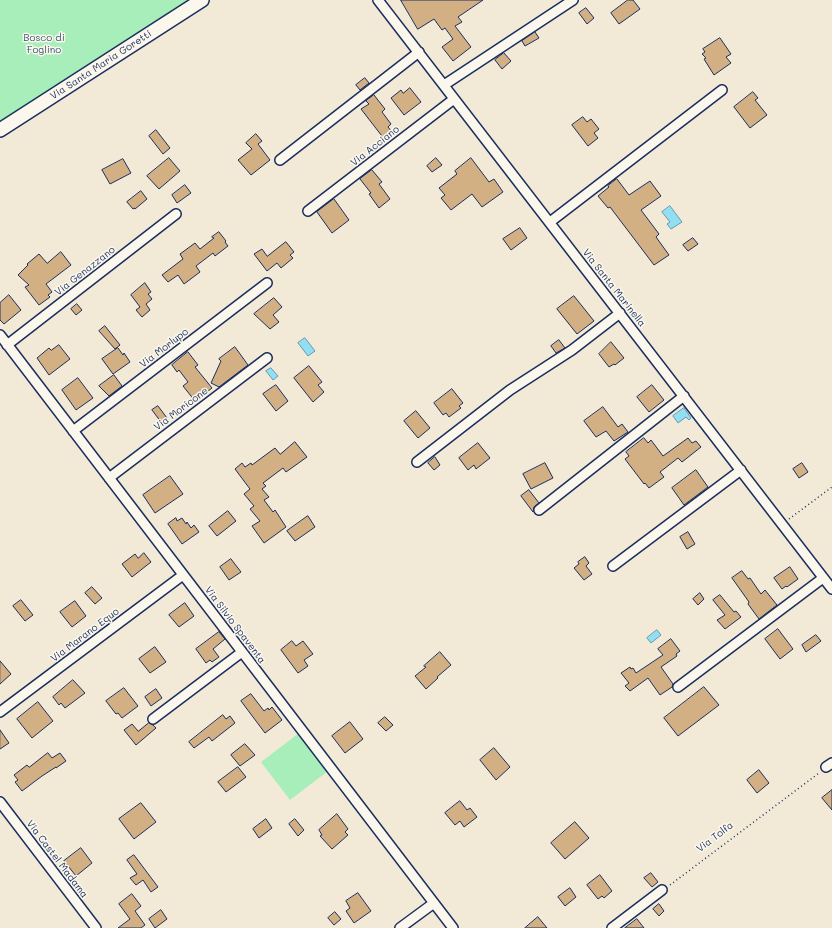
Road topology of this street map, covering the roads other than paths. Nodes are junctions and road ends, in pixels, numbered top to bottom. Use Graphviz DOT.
graph roads {
  1 [pos="202,0"];
  2 [pos="378,0"];
  3 [pos="573,0"];
  4 [pos="419,52"];
  5 [pos="444,85"];
  6 [pos="722,90"];
  7 [pos="454,98"];
  8 [pos="0,130"];
  9 [pos="280,160"];
  10 [pos="308,211"];
  11 [pos="176,214"];
  12 [pos="550,222"];
  13 [pos="267,283"];
  14 [pos="620,313"];
  15 [pos="0,335"];
  16 [pos="7,345"];
  17 [pos="267,358"];
  18 [pos="684,396"];
  19 [pos="73,431"];
  20 [pos="417,462"];
  21 [pos="741,470"];
  22 [pos="109,478"];
  23 [pos="539,510"];
  24 [pos="613,566"];
  25 [pos="183,575"];
  26 [pos="823,578"];
  27 [pos="832,589"];
  28 [pos="242,652"];
  29 [pos="678,687"];
  30 [pos="0,712"];
  31 [pos="153,719"];
  32 [pos="0,802"];
  33 [pos="662,890"];
  34 [pos="434,903"];
  35 [pos="96,928"];
  36 [pos="400,928"];
  37 [pos="453,928"];
  38 [pos="612,928"];
  1 -- 8 [label="main road, Via Santa Maria Goretti"];
  2 -- 4 [label="street, Via Santa Marinella"];
  3 -- 5 [label="street"];
  4 -- 5 [label="street, Via Santa Marinella"];
  4 -- 9 [label="street"];
  5 -- 7 [label="street, Via Santa Marinella"];
  6 -- 12 [label="street"];
  7 -- 10 [label="street, Via Acciano"];
  7 -- 12 [label="street, Via Santa Marinella"];
  11 -- 16 [label="street, Via Genazzano"];
  12 -- 14 [label="street, Via Santa Marinella"];
  13 -- 19 [label="street, Via Morlupo"];
  14 -- 18 [label="street, Via Santa Marinella"];
  14 -- 20 [label="street"];
  15 -- 16 [label="street, Via Silvio Spaventa"];
  16 -- 19 [label="street, Via Silvio Spaventa"];
  17 -- 22 [label="street, Via Moricone"];
  18 -- 21 [label="street, Via Santa Marinella"];
  18 -- 23 [label="street"];
  19 -- 22 [label="street, Via Silvio Spaventa"];
  21 -- 24 [label="street"];
  21 -- 26 [label="street, Via Santa Marinella"];
  22 -- 25 [label="street, Via Silvio Spaventa"];
  25 -- 28 [label="street, Via Silvio Spaventa"];
  25 -- 30 [label="street, Via Marano Equo"];
  26 -- 27 [label="street, Via Santa Marinella"];
  26 -- 29 [label="street"];
  28 -- 31 [label="street"];
  28 -- 34 [label="street, Via Silvio Spaventa"];
  32 -- 35 [label="street, Via Castel Madama"];
  33 -- 38 [label="street"];
  34 -- 36 [label="street"];
  34 -- 37 [label="street, Via Silvio Spaventa"];
}
